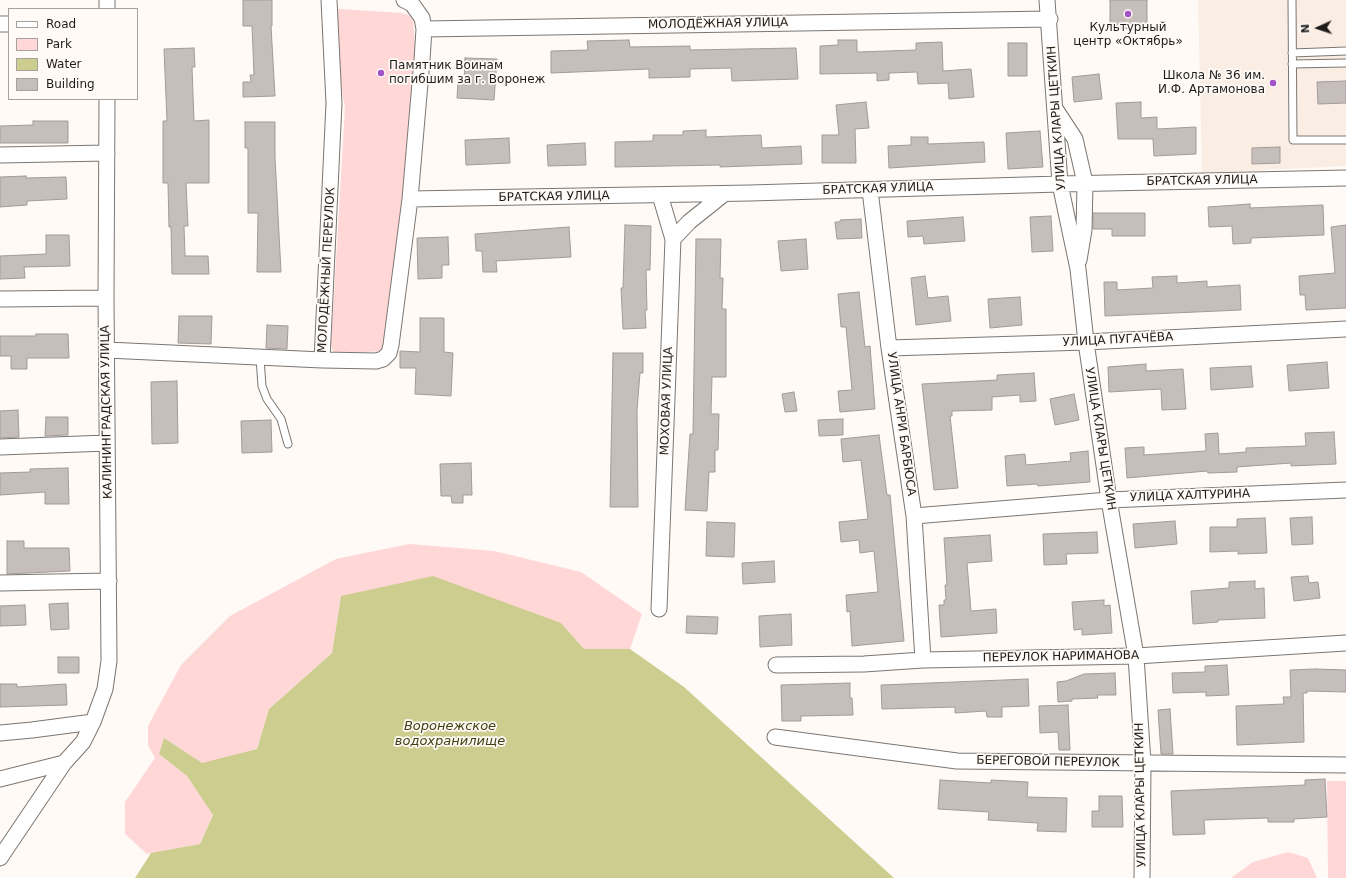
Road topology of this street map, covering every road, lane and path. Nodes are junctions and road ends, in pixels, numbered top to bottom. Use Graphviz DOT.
graph roads {
  1 [pos="329,0"];
  2 [pos="404,0"];
  3 [pos="1047,0"];
  4 [pos="1292,0"];
  5 [pos="1050,19"];
  6 [pos="424,29"];
  7 [pos="1346,51"];
  8 [pos="1292,53"];
  9 [pos="1346,63"];
  10 [pos="1292,64"];
  11 [pos="107,100"];
  12 [pos="1055,109"];
  13 [pos="1346,140"];
  14 [pos="106,153"];
  15 [pos="0,155"];
  16 [pos="1346,178"];
  17 [pos="1085,183"];
  18 [pos="1060,184"];
  19 [pos="870,190"];
  20 [pos="724,194"];
  21 [pos="660,195"];
  22 [pos="410,199"];
  23 [pos="673,239"];
  24 [pos="1078,269"];
  25 [pos="106,298"];
  26 [pos="0,300"];
  27 [pos="1346,329"];
  28 [pos="1086,342"];
  29 [pos="889,348"];
  30 [pos="107,350"];
  31 [pos="260,358"];
  32 [pos="322,360"];
  33 [pos="107,443"];
  34 [pos="288,444"];
  35 [pos="0,447"];
  36 [pos="1346,490"];
  37 [pos="1109,500"];
  38 [pos="914,516"];
  39 [pos="109,581"];
  40 [pos="0,583"];
  41 [pos="659,608"];
  42 [pos="1346,643"];
  43 [pos="1136,656"];
  44 [pos="923,660"];
  45 [pos="776,665"];
  46 [pos="93,722"];
  47 [pos="0,733"];
  48 [pos="775,737"];
  49 [pos="64,764"];
  50 [pos="1143,764"];
  51 [pos="1346,765"];
  52 [pos="0,779"];
  53 [pos="0,858"];
  54 [pos="1142,878"];
  1 -- 32 [label="street, МОЛОДЁЖНЫЙ ПЕРЕУЛОК"];
  2 -- 6 [label="street"];
  3 -- 5 [label="street, УЛИЦА КЛАРЫ ЦЕТКИН"];
  4 -- 8 [label="lane"];
  5 -- 6 [label="street, МОЛОДЁЖНАЯ УЛИЦА"];
  5 -- 12 [label="street, УЛИЦА КЛАРЫ ЦЕТКИН"];
  6 -- 22 [label="street, МОЛОДЁЖНЫЙ ПЕРЕУЛОК"];
  7 -- 8 [label="lane"];
  8 -- 10 [label="lane"];
  9 -- 10 [label="lane"];
  10 -- 13 [label="lane"];
  11 -- 14 [label="street, КАЛИНИНГРАДСКАЯ УЛИЦА"];
  12 -- 17 [label="street"];
  12 -- 18 [label="street, УЛИЦА КЛАРЫ ЦЕТКИН"];
  14 -- 15 [label="street"];
  14 -- 25 [label="street, КАЛИНИНГРАДСКАЯ УЛИЦА"];
  16 -- 17 [label="street, БРАТСКАЯ УЛИЦА"];
  17 -- 18 [label="street, БРАТСКАЯ УЛИЦА"];
  17 -- 24 [label="street"];
  18 -- 19 [label="street, БРАТСКАЯ УЛИЦА"];
  18 -- 24 [label="street, УЛИЦА КЛАРЫ ЦЕТКИН"];
  19 -- 20 [label="street, БРАТСКАЯ УЛИЦА"];
  19 -- 29 [label="street, УЛИЦА АНРИ БАРБЮСА"];
  20 -- 21 [label="street, БРАТСКАЯ УЛИЦА"];
  20 -- 23 [label="street"];
  21 -- 22 [label="street, БРАТСКАЯ УЛИЦА"];
  21 -- 23 [label="street, МОХОВАЯ УЛИЦА"];
  22 -- 32 [label="street, МОЛОДЁЖНЫЙ ПЕРЕУЛОК"];
  23 -- 41 [label="street, МОХОВАЯ УЛИЦА"];
  24 -- 28 [label="street, УЛИЦА КЛАРЫ ЦЕТКИН"];
  25 -- 26 [label="street"];
  25 -- 30 [label="street, КАЛИНИНГРАДСКАЯ УЛИЦА"];
  27 -- 28 [label="street, УЛИЦА ПУГАЧЁВА"];
  28 -- 29 [label="street, УЛИЦА ПУГАЧЁВА"];
  28 -- 37 [label="street, УЛИЦА КЛАРЫ ЦЕТКИН"];
  29 -- 38 [label="street, УЛИЦА АНРИ БАРБЮСА"];
  30 -- 31 [label="street"];
  30 -- 33 [label="street, КАЛИНИНГРАДСКАЯ УЛИЦА"];
  31 -- 32 [label="street"];
  31 -- 34 [label="lane"];
  33 -- 35 [label="street"];
  33 -- 39 [label="street, КАЛИНИНГРАДСКАЯ УЛИЦА"];
  36 -- 37 [label="street, УЛИЦА ХАЛТУРИНА"];
  37 -- 38 [label="street, УЛИЦА ХАЛТУРИНА"];
  37 -- 43 [label="street, УЛИЦА КЛАРЫ ЦЕТКИН"];
  38 -- 44 [label="street, УЛИЦА АНРИ БАРБЮСА"];
  39 -- 40 [label="street"];
  39 -- 46 [label="street, КАЛИНИНГРАДСКАЯ УЛИЦА"];
  42 -- 43 [label="street, ПЕРЕУЛОК НАРИМАНОВА"];
  43 -- 44 [label="street, ПЕРЕУЛОК НАРИМАНОВА"];
  43 -- 50 [label="street, УЛИЦА КЛАРЫ ЦЕТКИН"];
  44 -- 45 [label="street, ПЕРЕУЛОК НАРИМАНОВА"];
  46 -- 47 [label="street"];
  46 -- 49 [label="street, КАЛИНИНГРАДСКАЯ УЛИЦА"];
  48 -- 50 [label="street, БЕРЕГОВОЙ ПЕРЕУЛОК"];
  49 -- 52 [label="street"];
  49 -- 53 [label="street, КАЛИНИНГРАДСКАЯ УЛИЦА"];
  50 -- 51 [label="street, БЕРЕГОВОЙ ПЕРЕУЛОК"];
  50 -- 54 [label="street, УЛИЦА КЛАРЫ ЦЕТКИН"];
}
